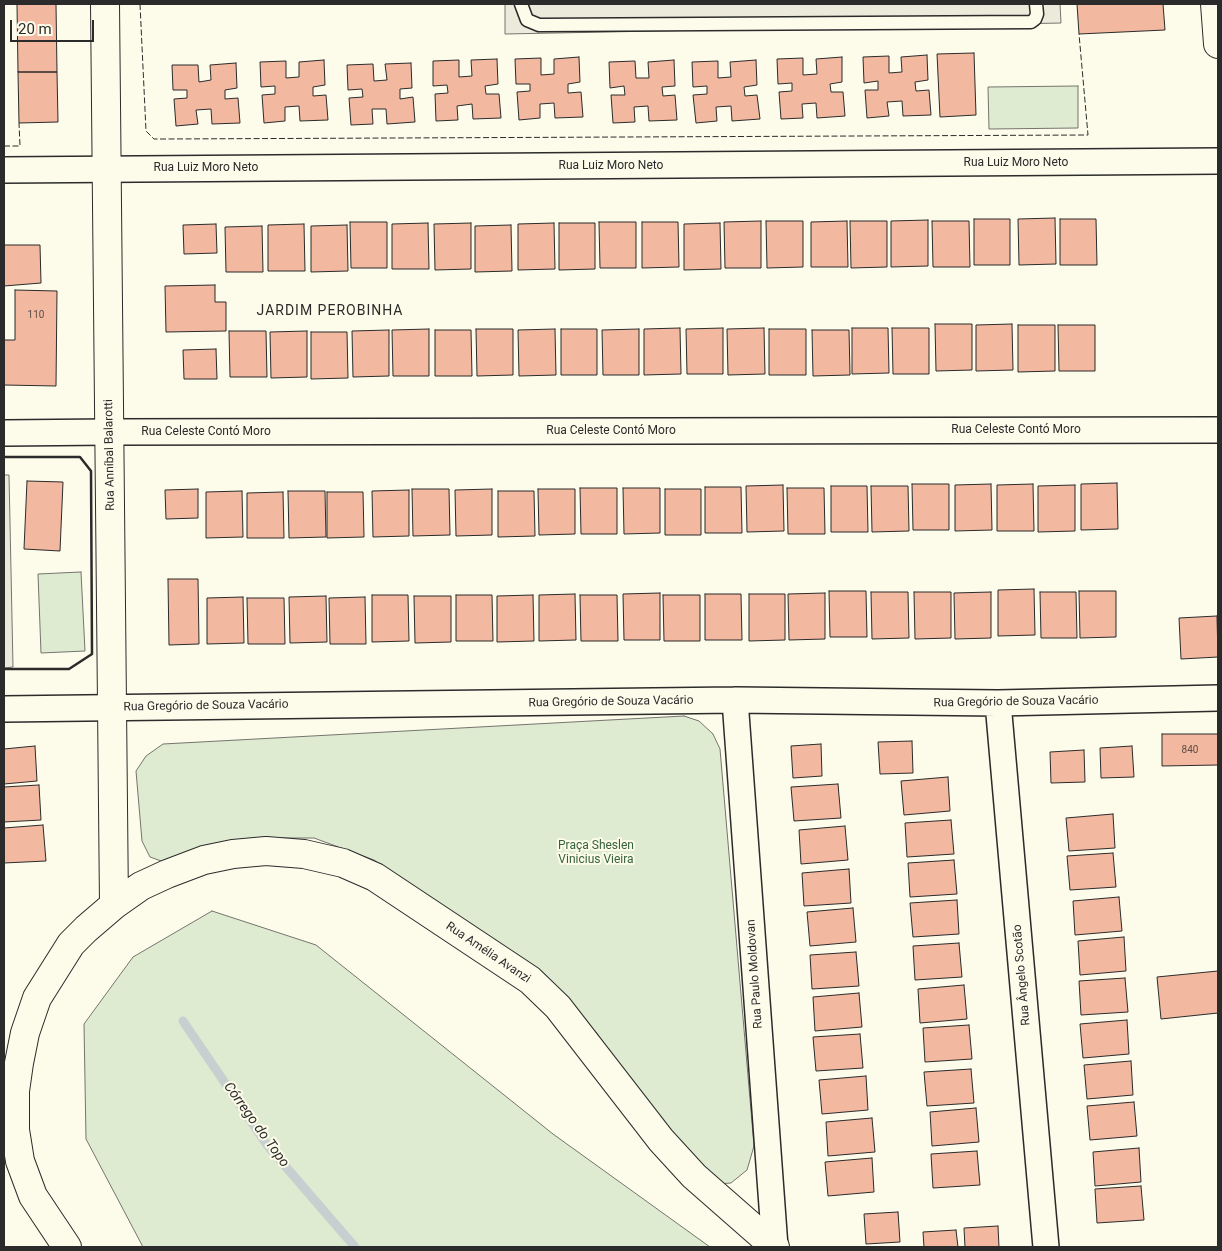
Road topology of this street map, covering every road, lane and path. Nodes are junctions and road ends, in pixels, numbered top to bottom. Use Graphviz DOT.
graph roads {
  1 [pos="105,4"];
  2 [pos="521,4"];
  3 [pos="1036,4"];
  4 [pos="1215,4"];
  5 [pos="1218,44"];
  6 [pos="1218,161"];
  7 [pos="107,169"];
  8 [pos="4,170"];
  9 [pos="1218,430"];
  10 [pos="110,432"];
  11 [pos="4,434"];
  12 [pos="1218,698"];
  13 [pos="735,700"];
  14 [pos="998,703"];
  15 [pos="112,707"];
  16 [pos="4,709"];
  17 [pos="114,905"];
  18 [pos="67,1247"];
  19 [pos="775,1247"];
  20 [pos="1046,1247"];
  1 -- 7 [label="street, Rua Anníbal Balarotti"];
  2 -- 3 [label="lane"];
  4 -- 5 [label="street"];
  6 -- 7 [label="street, Rua Luiz Moro Neto"];
  7 -- 8 [label="street, Rua Luiz Moro Neto"];
  7 -- 10 [label="street, Rua Anníbal Balarotti"];
  9 -- 10 [label="street, Rua Celeste Contó Moro"];
  10 -- 11 [label="street, Rua Celeste Contó Moro"];
  10 -- 15 [label="street, Rua Anníbal Balarotti"];
  12 -- 14 [label="street, Rua Gregório de Souza Vacário"];
  13 -- 14 [label="street, Rua Gregório de Souza Vacário"];
  13 -- 15 [label="street, Rua Gregório de Souza Vacário"];
  13 -- 19 [label="street, Rua Paulo Moldovan"];
  14 -- 20 [label="street, Rua Ângelo Scotão"];
  15 -- 16 [label="street, Rua Gregório de Souza Vacário"];
  15 -- 17 [label="street, Rua Anníbal Balarotti"];
  17 -- 18 [label="street, Rua Amélia Avanzi"];
  17 -- 19 [label="street, Rua Amélia Avanzi"];
}
